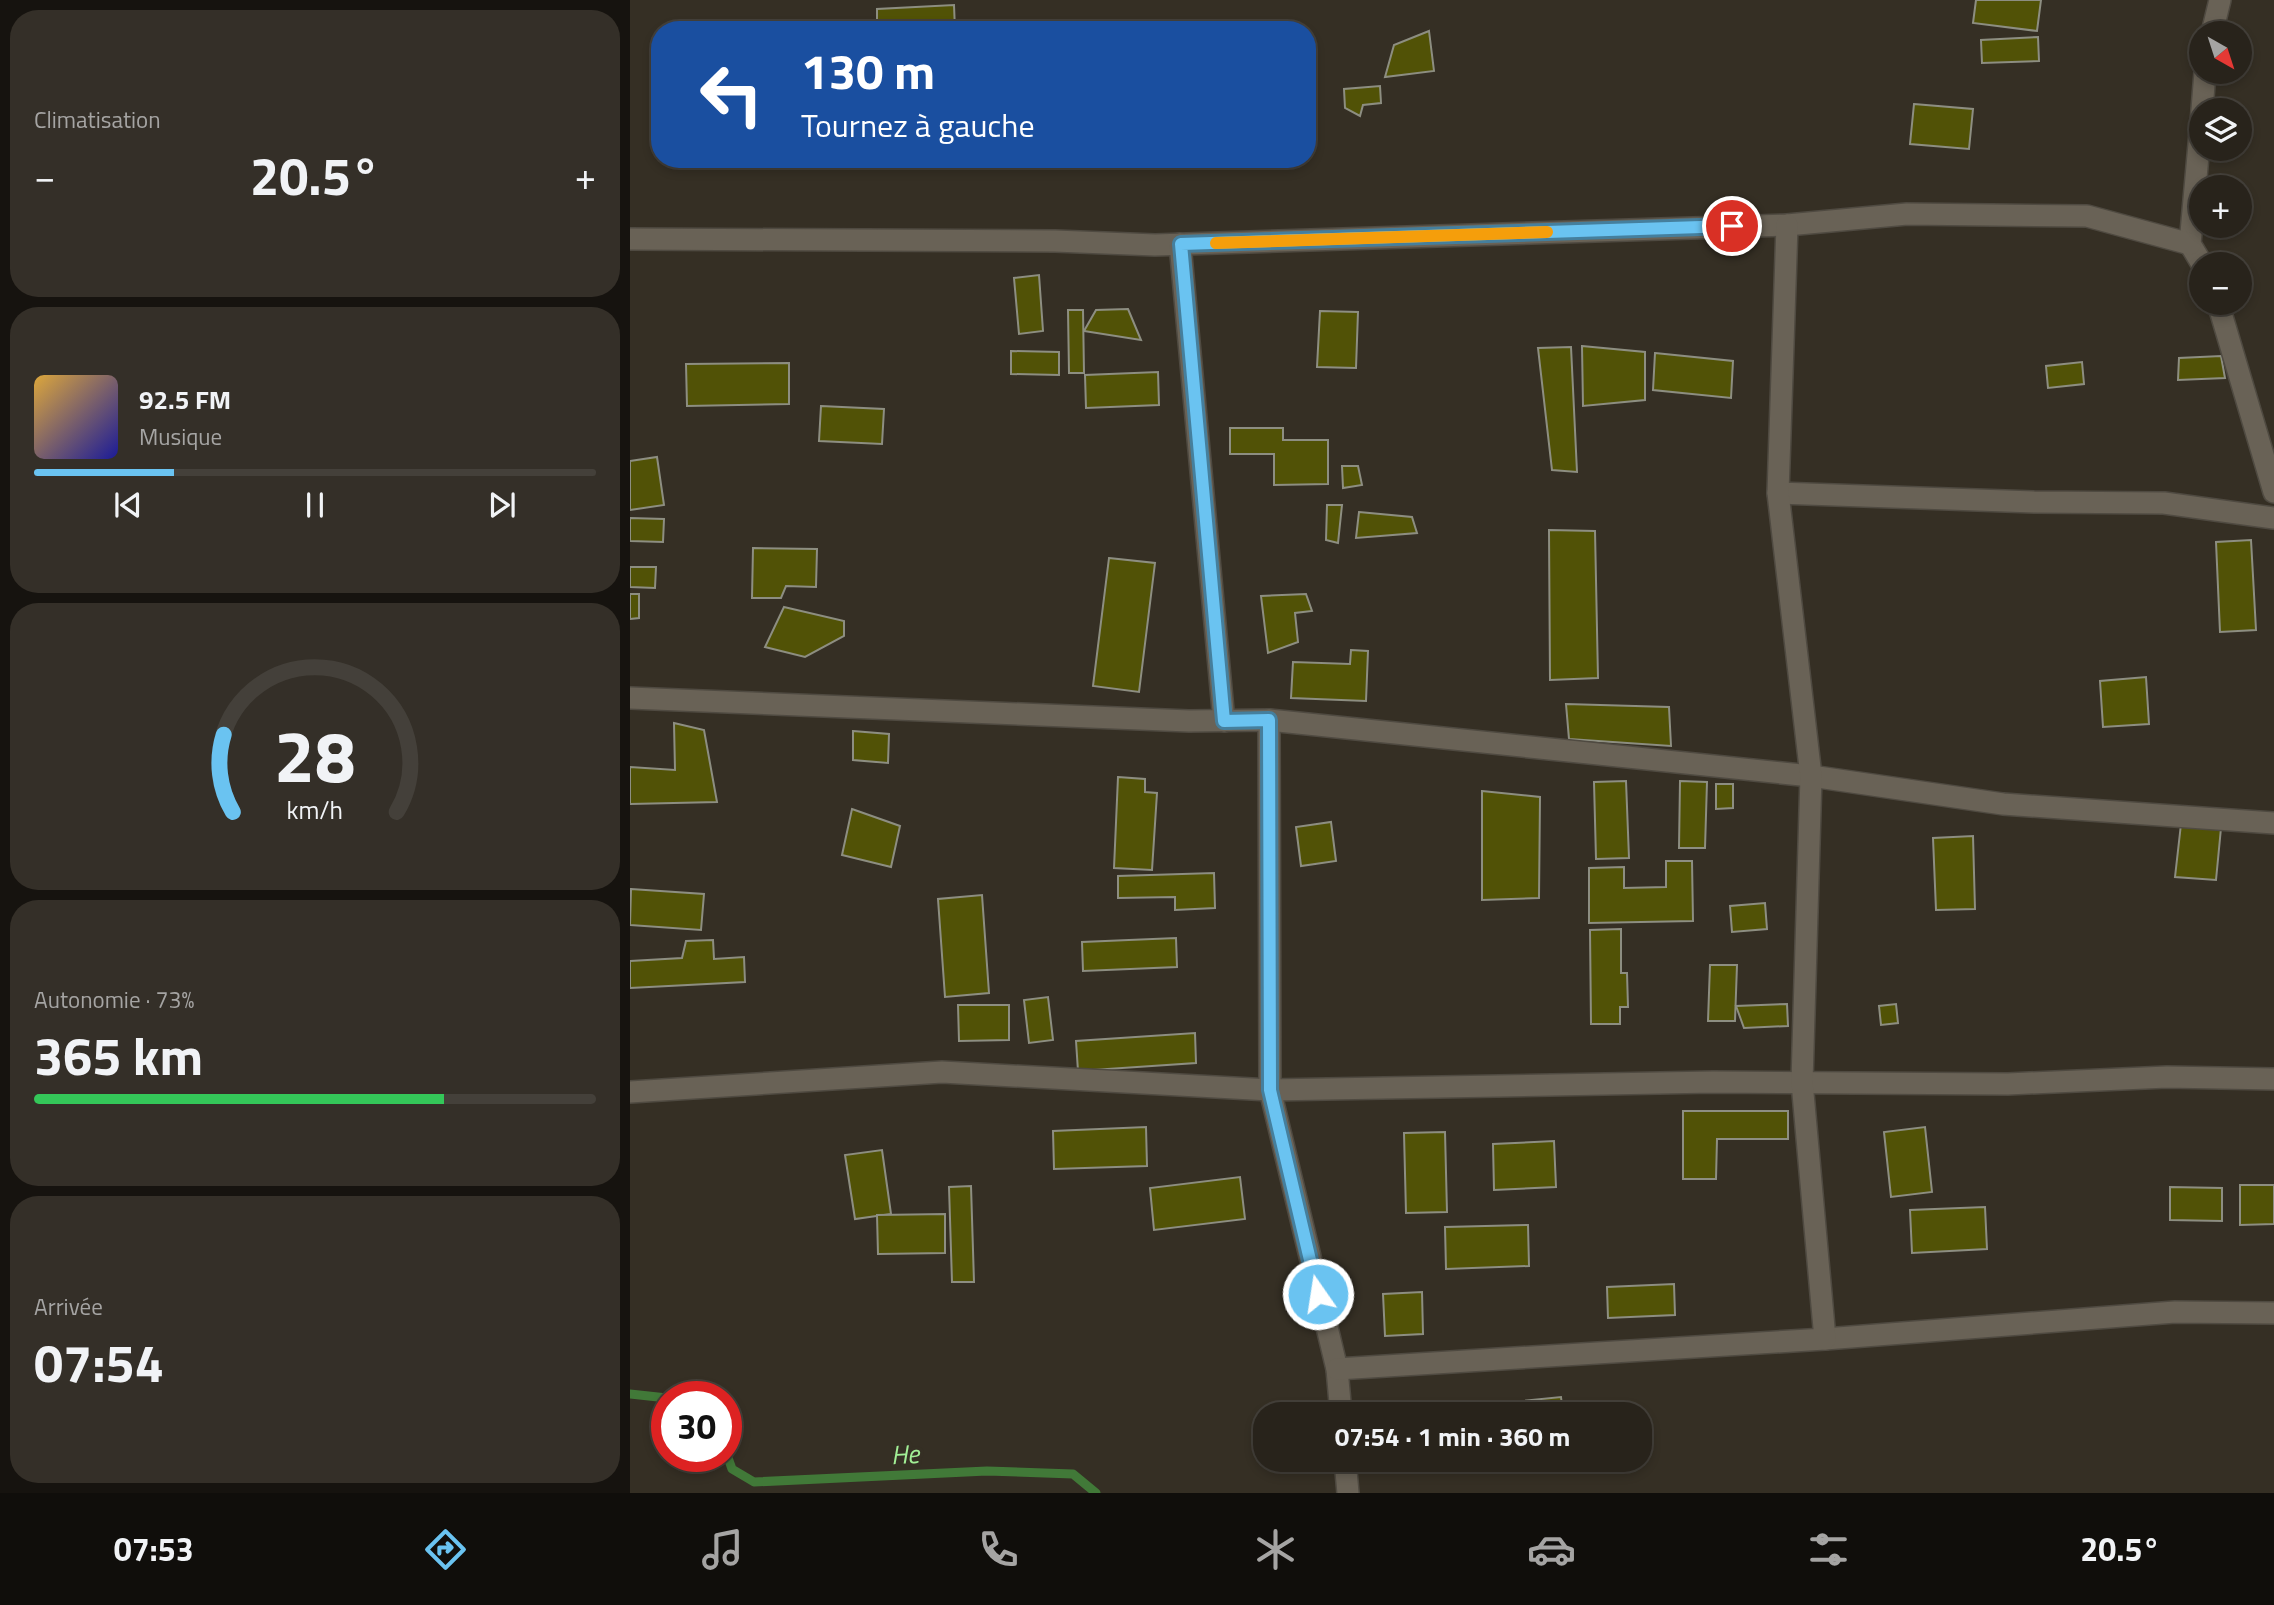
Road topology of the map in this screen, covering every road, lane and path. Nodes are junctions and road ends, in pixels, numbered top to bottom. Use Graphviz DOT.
graph roads {
  1 [pos="2220,0"];
  2 [pos="2215,21"];
  3 [pos="2197,161"];
  4 [pos="1787,225"];
  5 [pos="630,239"];
  6 [pos="1181,244"];
  7 [pos="2190,244"];
  8 [pos="2195,252"];
  9 [pos="2222,315"];
  10 [pos="2274,492"];
  11 [pos="1778,494"];
  12 [pos="2274,518"];
  13 [pos="630,698"];
  14 [pos="1269,720"];
  15 [pos="1224,721"];
  16 [pos="1811,776"];
  17 [pos="2274,823"];
  18 [pos="2274,1079"];
  19 [pos="1802,1082"];
  20 [pos="1270,1090"];
  21 [pos="630,1092"];
  22 [pos="2274,1313"];
  23 [pos="1825,1339"];
  24 [pos="1337,1369"];
  25 [pos="1340,1402"];
  1 -- 2 [label="street"];
  3 -- 7 [label="street"];
  4 -- 6 [label="street"];
  4 -- 7 [label="street"];
  4 -- 11 [label="street"];
  5 -- 6 [label="street"];
  6 -- 15 [label="street"];
  7 -- 8 [label="street"];
  9 -- 10 [label="street"];
  11 -- 12 [label="street"];
  11 -- 16 [label="street"];
  13 -- 15 [label="street"];
  14 -- 15 [label="street"];
  14 -- 16 [label="street"];
  14 -- 20 [label="street"];
  16 -- 17 [label="street"];
  16 -- 19 [label="street"];
  18 -- 19 [label="street"];
  19 -- 20 [label="street"];
  19 -- 23 [label="street"];
  20 -- 21 [label="street"];
  20 -- 24 [label="street"];
  22 -- 23 [label="street"];
  23 -- 24 [label="street"];
  24 -- 25 [label="street"];
}
